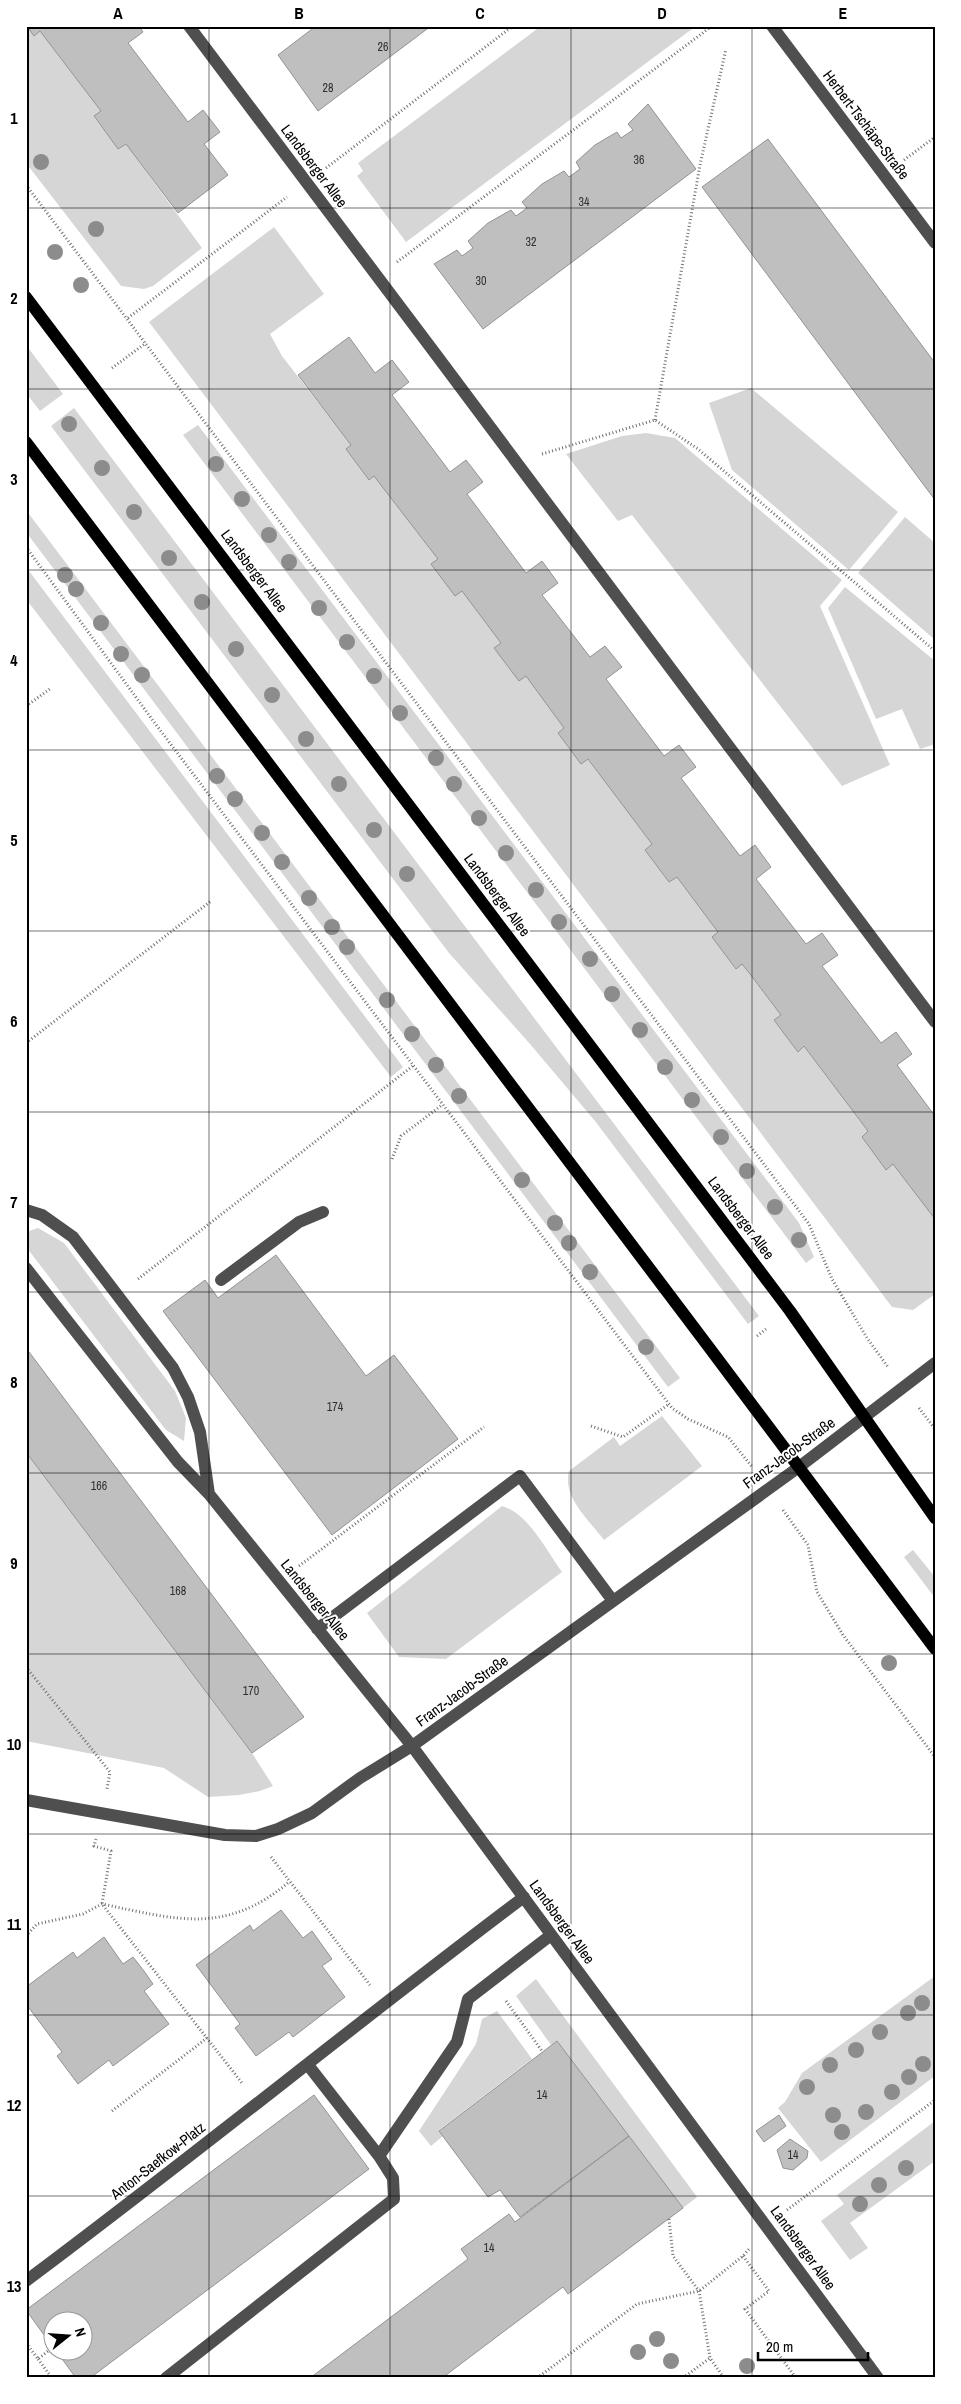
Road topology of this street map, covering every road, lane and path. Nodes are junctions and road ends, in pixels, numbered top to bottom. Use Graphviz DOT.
graph roads {
  1 [pos="189,26"];
  2 [pos="513,26"];
  3 [pos="712,26"];
  4 [pos="772,26"];
  5 [pos="726,50"];
  6 [pos="935,137"];
  7 [pos="884,175"];
  8 [pos="306,182"];
  9 [pos="26,185"];
  10 [pos="935,243"];
  11 [pos="378,276"];
  12 [pos="26,297"];
  13 [pos="128,318"];
  14 [pos="146,343"];
  15 [pos="92,383"];
  16 [pos="655,420"];
  17 [pos="26,442"];
  18 [pos="509,454"];
  19 [pos="26,547"];
  20 [pos="935,651"];
  21 [pos="50,689"];
  22 [pos="26,706"];
  23 [pos="212,901"];
  24 [pos="935,1022"];
  25 [pos="26,1043"];
  26 [pos="414,1065"];
  27 [pos="442,1105"];
  28 [pos="392,1159"];
  29 [pos="26,1210"];
  30 [pos="323,1212"];
  31 [pos="26,1268"];
  32 [pos="221,1280"];
  33 [pos="117,1295"];
  34 [pos="766,1329"];
  35 [pos="757,1336"];
  36 [pos="866,1338"];
  37 [pos="935,1363"];
  38 [pos="669,1404"];
  39 [pos="864,1417"];
  40 [pos="591,1426"];
  41 [pos="484,1427"];
  42 [pos="739,1448"];
  43 [pos="800,1467"];
  44 [pos="209,1494"];
  45 [pos="935,1518"];
  46 [pos="792,1523"];
  47 [pos="279,1582"];
  48 [pos="613,1601"];
  49 [pos="317,1628"];
  50 [pos="935,1649"];
  51 [pos="26,1667"];
  52 [pos="412,1746"];
  53 [pos="935,1757"];
  54 [pos="26,1800"];
  55 [pos="102,1812"];
  56 [pos="256,1836"];
  57 [pos="289,1882"];
  58 [pos="524,1898"];
  59 [pos="102,1904"];
  60 [pos="550,1935"];
  61 [pos="26,1936"];
  62 [pos="508,2003"];
  63 [pos="385,2004"];
  64 [pos="207,2038"];
  65 [pos="542,2051"];
  66 [pos="308,2065"];
  67 [pos="935,2100"];
  68 [pos="258,2103"];
  69 [pos="112,2111"];
  70 [pos="379,2156"];
  71 [pos="669,2219"];
  72 [pos="766,2225"];
  73 [pos="26,2281"];
  74 [pos="699,2291"];
  75 [pos="26,2343"];
  76 [pos="42,2356"];
  77 [pos="710,2358"];
  78 [pos="38,2359"];
  79 [pos="52,2378"];
  80 [pos="166,2378"];
  81 [pos="537,2378"];
  82 [pos="683,2378"];
  83 [pos="724,2378"];
  84 [pos="796,2378"];
  85 [pos="878,2378"];
  1 -- 8 [label="street, Landsberger Allee"];
  2 -- 8 [label="path"];
  3 -- 11 [label="path"];
  4 -- 7 [label="street, Herbert-Tschäpe-Straße"];
  5 -- 16 [label="path"];
  6 -- 7 [label="path"];
  7 -- 10 [label="street, Herbert-Tschäpe-Straße"];
  8 -- 11 [label="street, Landsberger Allee"];
  8 -- 13 [label="path"];
  9 -- 13 [label="path"];
  11 -- 18 [label="street, Landsberger Allee"];
  12 -- 15 [label="main road, Landsberger Allee"];
  13 -- 14 [label="path"];
  14 -- 15 [label="path"];
  14 -- 36 [label="path"];
  15 -- 39 [label="main road, Landsberger Allee"];
  16 -- 18 [label="path"];
  16 -- 20 [label="path"];
  17 -- 43 [label="main road"];
  18 -- 24 [label="street, Landsberger Allee"];
  19 -- 26 [label="path"];
  21 -- 22 [label="path"];
  23 -- 25 [label="path"];
  26 -- 27 [label="path"];
  26 -- 33 [label="path"];
  27 -- 28 [label="path"];
  27 -- 38 [label="path"];
  29 -- 33 [label="street"];
  30 -- 32 [label="street"];
  31 -- 44 [label="street, Landsberger Allee"];
  33 -- 44 [label="street"];
  34 -- 35 [label="path"];
  37 -- 39 [label="street, Franz-Jacob-Straße"];
  38 -- 40 [label="path"];
  38 -- 42 [label="path"];
  39 -- 43 [label="street, Franz-Jacob-Straße"];
  39 -- 45 [label="main road, Landsberger Allee"];
  41 -- 47 [label="path"];
  43 -- 48 [label="street, Franz-Jacob-Straße"];
  43 -- 50 [label="main road"];
  44 -- 47 [label="street, Landsberger Allee"];
  46 -- 53 [label="path"];
  47 -- 49 [label="street, Landsberger Allee"];
  48 -- 49 [label="street"];
  48 -- 52 [label="street, Franz-Jacob-Straße"];
  49 -- 52 [label="street, Landsberger Allee"];
  51 -- 55 [label="path"];
  52 -- 56 [label="street, Franz-Jacob-Straße"];
  52 -- 58 [label="street, Landsberger Allee"];
  54 -- 55 [label="street, Franz-Jacob-Straße"];
  55 -- 56 [label="street, Franz-Jacob-Straße"];
  55 -- 59 [label="path"];
  56 -- 57 [label="path"];
  57 -- 59 [label="path"];
  57 -- 63 [label="path"];
  58 -- 60 [label="street, Landsberger Allee"];
  58 -- 63 [label="street, Anton-Saefkow-Platz"];
  59 -- 61 [label="path"];
  59 -- 64 [label="path"];
  60 -- 70 [label="street"];
  60 -- 72 [label="street, Landsberger Allee"];
  62 -- 65 [label="path"];
  63 -- 66 [label="street, Anton-Saefkow-Platz"];
  64 -- 68 [label="path"];
  64 -- 69 [label="path"];
  66 -- 68 [label="street, Anton-Saefkow-Platz"];
  66 -- 70 [label="street"];
  67 -- 72 [label="path"];
  68 -- 73 [label="street, Anton-Saefkow-Platz"];
  70 -- 80 [label="street"];
  71 -- 74 [label="path"];
  72 -- 85 [label="street, Landsberger Allee"];
  74 -- 77 [label="path"];
  74 -- 81 [label="path"];
  74 -- 84 [label="path"];
  75 -- 78 [label="path"];
  76 -- 78 [label="path"];
  77 -- 82 [label="path"];
  77 -- 83 [label="path"];
  78 -- 79 [label="path"];
}
